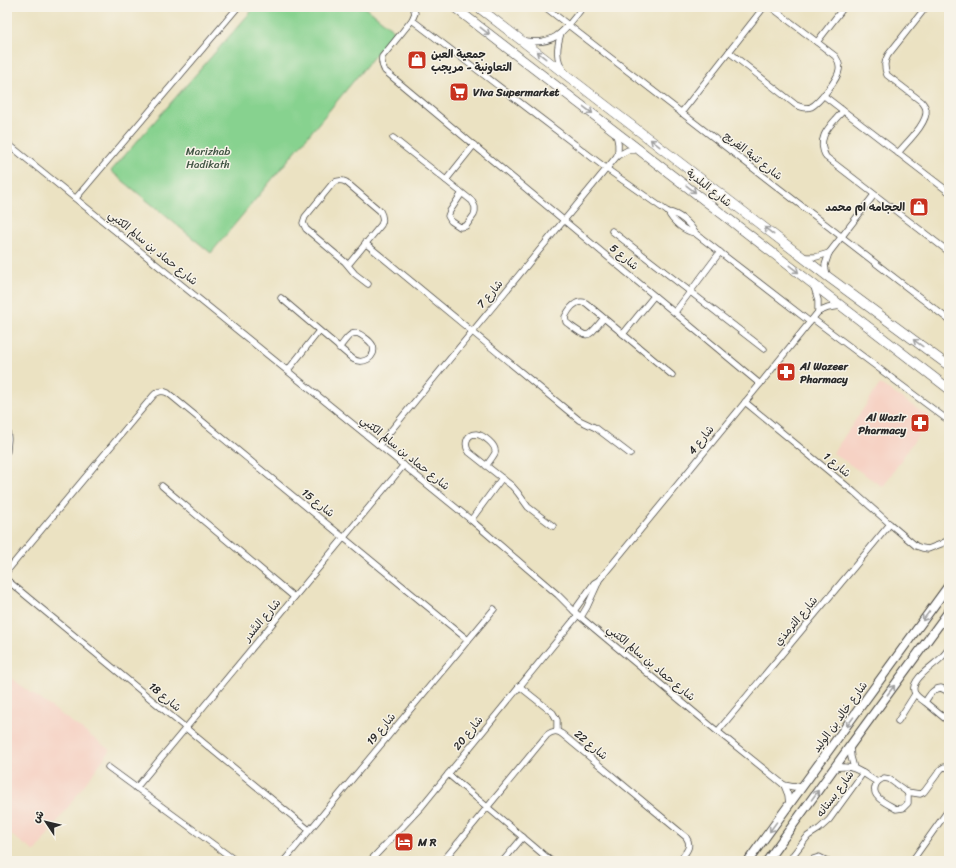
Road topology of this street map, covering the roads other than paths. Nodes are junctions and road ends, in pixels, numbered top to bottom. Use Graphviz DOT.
graph roads {
  1 [pos="238,7"];
  2 [pos="413,7"];
  3 [pos="454,7"];
  4 [pos="478,7"];
  5 [pos="545,7"];
  6 [pos="583,7"];
  7 [pos="764,7"];
  8 [pos="771,7"];
  9 [pos="844,7"];
  10 [pos="926,7"];
  11 [pos="412,20"];
  12 [pos="568,26"];
  13 [pos="561,33"];
  14 [pos="523,41"];
  15 [pos="817,42"];
  16 [pos="729,52"];
  17 [pos="567,75"];
  18 [pos="823,95"];
  19 [pos="844,111"];
  20 [pos="681,113"];
  21 [pos="613,129"];
  22 [pos="394,138"];
  23 [pos="7,143"];
  24 [pos="474,146"];
  25 [pos="640,150"];
  26 [pos="898,153"];
  27 [pos="617,156"];
  28 [pos="607,169"];
  29 [pos="446,180"];
  30 [pos="949,192"];
  31 [pos="462,193"];
  32 [pos="874,195"];
  33 [pos="76,198"];
  34 [pos="564,221"];
  35 [pos="612,231"];
  36 [pos="841,237"];
  37 [pos="365,243"];
  38 [pos="720,252"];
  39 [pos="949,252"];
  40 [pos="829,253"];
  41 [pos="802,257"];
  42 [pos="348,265"];
  43 [pos="827,276"];
  44 [pos="812,283"];
  45 [pos="368,284"];
  46 [pos="690,292"];
  47 [pos="654,296"];
  48 [pos="281,298"];
  49 [pos="843,307"];
  50 [pos="675,312"];
  51 [pos="818,312"];
  52 [pos="604,318"];
  53 [pos="812,320"];
  54 [pos="949,320"];
  55 [pos="319,330"];
  56 [pos="472,332"];
  57 [pos="623,334"];
  58 [pos="339,348"];
  59 [pos="764,349"];
  60 [pos="949,366"];
  61 [pos="288,370"];
  62 [pos="672,375"];
  63 [pos="760,384"];
  64 [pos="949,389"];
  65 [pos="745,402"];
  66 [pos="949,421"];
  67 [pos="7,426"];
  68 [pos="378,445"];
  69 [pos="7,451"];
  70 [pos="630,454"];
  71 [pos="404,465"];
  72 [pos="486,466"];
  73 [pos="502,478"];
  74 [pos="162,486"];
  75 [pos="471,520"];
  76 [pos="890,524"];
  77 [pos="553,526"];
  78 [pos="344,537"];
  79 [pos="949,540"];
  80 [pos="7,572"];
  81 [pos="7,580"];
  82 [pos="598,580"];
  83 [pos="949,585"];
  84 [pos="294,597"];
  85 [pos="494,609"];
  86 [pos="948,613"];
  87 [pos="578,614"];
  88 [pos="468,640"];
  89 [pos="949,648"];
  90 [pos="519,686"];
  91 [pos="949,692"];
  92 [pos="915,694"];
  93 [pos="925,702"];
  94 [pos="898,721"];
  95 [pos="949,722"];
  96 [pos="186,728"];
  97 [pos="557,731"];
  98 [pos="718,731"];
  99 [pos="850,746"];
  100 [pos="108,767"];
  101 [pos="834,768"];
  102 [pos="854,768"];
  103 [pos="949,768"];
  104 [pos="863,773"];
  105 [pos="448,774"];
  106 [pos="877,782"];
  107 [pos="784,785"];
  108 [pos="804,785"];
  109 [pos="136,788"];
  110 [pos="907,792"];
  111 [pos="789,806"];
  112 [pos="487,808"];
  113 [pos="949,809"];
  114 [pos="309,830"];
  115 [pos="522,837"];
  116 [pos="236,861"];
  117 [pos="284,861"];
  118 [pos="370,861"];
  119 [pos="443,861"];
  120 [pos="503,861"];
  121 [pos="551,861"];
  122 [pos="679,861"];
  123 [pos="748,861"];
  124 [pos="767,861"];
  125 [pos="792,861"];
  126 [pos="811,861"];
  127 [pos="827,861"];
  128 [pos="912,861"];
  1 -- 33 [label="street"];
  2 -- 11 [label="street"];
  3 -- 21 [label="main road, شارع البلدية, one-way"];
  4 -- 14 [label="main road, شارع البلدية"];
  5 -- 12 [label="street, شارع ثنية الفريج"];
  6 -- 12 [label="street"];
  7 -- 16 [label="street"];
  8 -- 15 [label="street"];
  9 -- 15 [label="street"];
  10 -- 26 [label="street"];
  11 -- 24 [label="street, شارع 5"];
  11 -- 28 [label="street"];
  12 -- 13 [label="street"];
  12 -- 20 [label="street, شارع ثنية الفريج"];
  13 -- 14 [label="street"];
  13 -- 17 [label="street"];
  17 -- 14 [label="main road, شارع البلدية, one-way"];
  15 -- 18 [label="street"];
  16 -- 18 [label="street"];
  16 -- 20 [label="street"];
  41 -- 17 [label="main road, شارع البلدية, one-way"];
  18 -- 19 [label="street"];
  19 -- 26 [label="street"];
  19 -- 32 [label="street"];
  20 -- 36 [label="street, شارع ثنية الفريج"];
  21 -- 25 [label="main road, شارع البلدية"];
  21 -- 27 [label="street"];
  22 -- 29 [label="street"];
  23 -- 33 [label="street, شارع حماد بن سالم الكتبي"];
  24 -- 29 [label="street"];
  24 -- 34 [label="street, شارع 5"];
  25 -- 27 [label="street"];
  25 -- 44 [label="main road, شارع البلدية, one-way"];
  26 -- 30 [label="street"];
  27 -- 28 [label="street, شارع 7"];
  28 -- 34 [label="street, شارع 7"];
  28 -- 38 [label="street"];
  29 -- 31 [label="street"];
  31 -- 31 [label="street"];
  32 -- 36 [label="street"];
  32 -- 39 [label="street"];
  33 -- 61 [label="street, شارع حماد بن سالم الكتبي"];
  34 -- 47 [label="street, شارع 5"];
  34 -- 56 [label="street, شارع 7"];
  35 -- 46 [label="street"];
  36 -- 40 [label="street"];
  36 -- 54 [label="street, شارع ثنية الفريج"];
  37 -- 42 [label="street"];
  37 -- 42 [label="street"];
  37 -- 56 [label="street"];
  38 -- 46 [label="street"];
  38 -- 53 [label="street"];
  40 -- 41 [label="street"];
  40 -- 43 [label="street"];
  41 -- 43 [label="main road, شارع البلدية"];
  42 -- 45 [label="street"];
  60 -- 43 [label="main road, شارع البلدية, one-way"];
  44 -- 49 [label="main road, شارع البلدية"];
  44 -- 51 [label="street"];
  46 -- 50 [label="street"];
  46 -- 59 [label="street"];
  47 -- 50 [label="street, شارع 5"];
  47 -- 57 [label="street"];
  48 -- 55 [label="street"];
  49 -- 51 [label="street"];
  49 -- 64 [label="main road, شارع البلدية"];
  50 -- 63 [label="street, شارع 5"];
  51 -- 53 [label="street, شارع 4"];
  52 -- 52 [label="street"];
  52 -- 57 [label="street"];
  53 -- 63 [label="street, شارع 4"];
  53 -- 66 [label="street"];
  55 -- 58 [label="street"];
  55 -- 61 [label="street"];
  56 -- 68 [label="street, شارع 7"];
  56 -- 70 [label="street"];
  57 -- 62 [label="street"];
  58 -- 58 [label="street"];
  61 -- 68 [label="street, شارع حماد بن سالم الكتبي"];
  63 -- 65 [label="street, شارع 4"];
  65 -- 76 [label="street, شارع 1"];
  65 -- 82 [label="street, شارع 4"];
  67 -- 69 [label="street"];
  68 -- 71 [label="street, شارع حماد بن سالم الكتبي"];
  71 -- 75 [label="street, شارع حماد بن سالم الكتبي"];
  71 -- 78 [label="street, شارع السَّدر"];
  72 -- 72 [label="street"];
  72 -- 73 [label="street"];
  73 -- 75 [label="street"];
  73 -- 77 [label="street"];
  74 -- 84 [label="street"];
  75 -- 87 [label="street, شارع حماد بن سالم الكتبي"];
  76 -- 79 [label="street, شارع 1"];
  76 -- 98 [label="street, شارع الترمذي"];
  78 -- 80 [label="street, شارع 15"];
  78 -- 84 [label="street, شارع السَّدر"];
  78 -- 88 [label="street, شارع 15"];
  81 -- 96 [label="street, شارع 18"];
  82 -- 87 [label="street, شارع 4"];
  82 -- 87 [label="street, شارع 4"];
  83 -- 108 [label="street, شارع خالِد بن الوليد, one-way"];
  84 -- 96 [label="street, شارع السَّدر"];
  85 -- 88 [label="street, شارع 19"];
  99 -- 86 [label="street, one-way"];
  87 -- 90 [label="street, شارع 20"];
  87 -- 98 [label="street, شارع حماد بن سالم الكتبي"];
  88 -- 114 [label="street, شارع 19"];
  89 -- 92 [label="street"];
  90 -- 97 [label="street"];
  90 -- 105 [label="street, شارع 20"];
  91 -- 93 [label="street"];
  92 -- 93 [label="street"];
  92 -- 94 [label="street"];
  93 -- 95 [label="street"];
  96 -- 109 [label="street, شارع السَّدر"];
  96 -- 114 [label="street, شارع 18"];
  97 -- 112 [label="street, شارع 22"];
  97 -- 122 [label="street, شارع 22"];
  98 -- 107 [label="street, شارع حماد بن سالم الكتبي"];
  99 -- 101 [label="street"];
  99 -- 102 [label="street"];
  100 -- 109 [label="street"];
  101 -- 102 [label="street"];
  124 -- 101 [label="street, one-way"];
  102 -- 104 [label="street"];
  103 -- 110 [label="street"];
  104 -- 106 [label="street"];
  104 -- 125 [label="street, شارع بستانه"];
  105 -- 112 [label="street"];
  105 -- 118 [label="street, شارع 20"];
  106 -- 110 [label="street"];
  106 -- 110 [label="street"];
  107 -- 108 [label="street"];
  107 -- 111 [label="street"];
  108 -- 111 [label="street, شارع خالِد بن الوليد"];
  109 -- 116 [label="street"];
  111 -- 123 [label="street, شارع خالِد بن الوليد, one-way"];
  112 -- 115 [label="street"];
  112 -- 119 [label="street, شارع 22"];
  113 -- 128 [label="street"];
  114 -- 117 [label="street, شارع 19"];
  115 -- 120 [label="street"];
  115 -- 121 [label="street"];
  126 -- 127 [label="street"];
}
